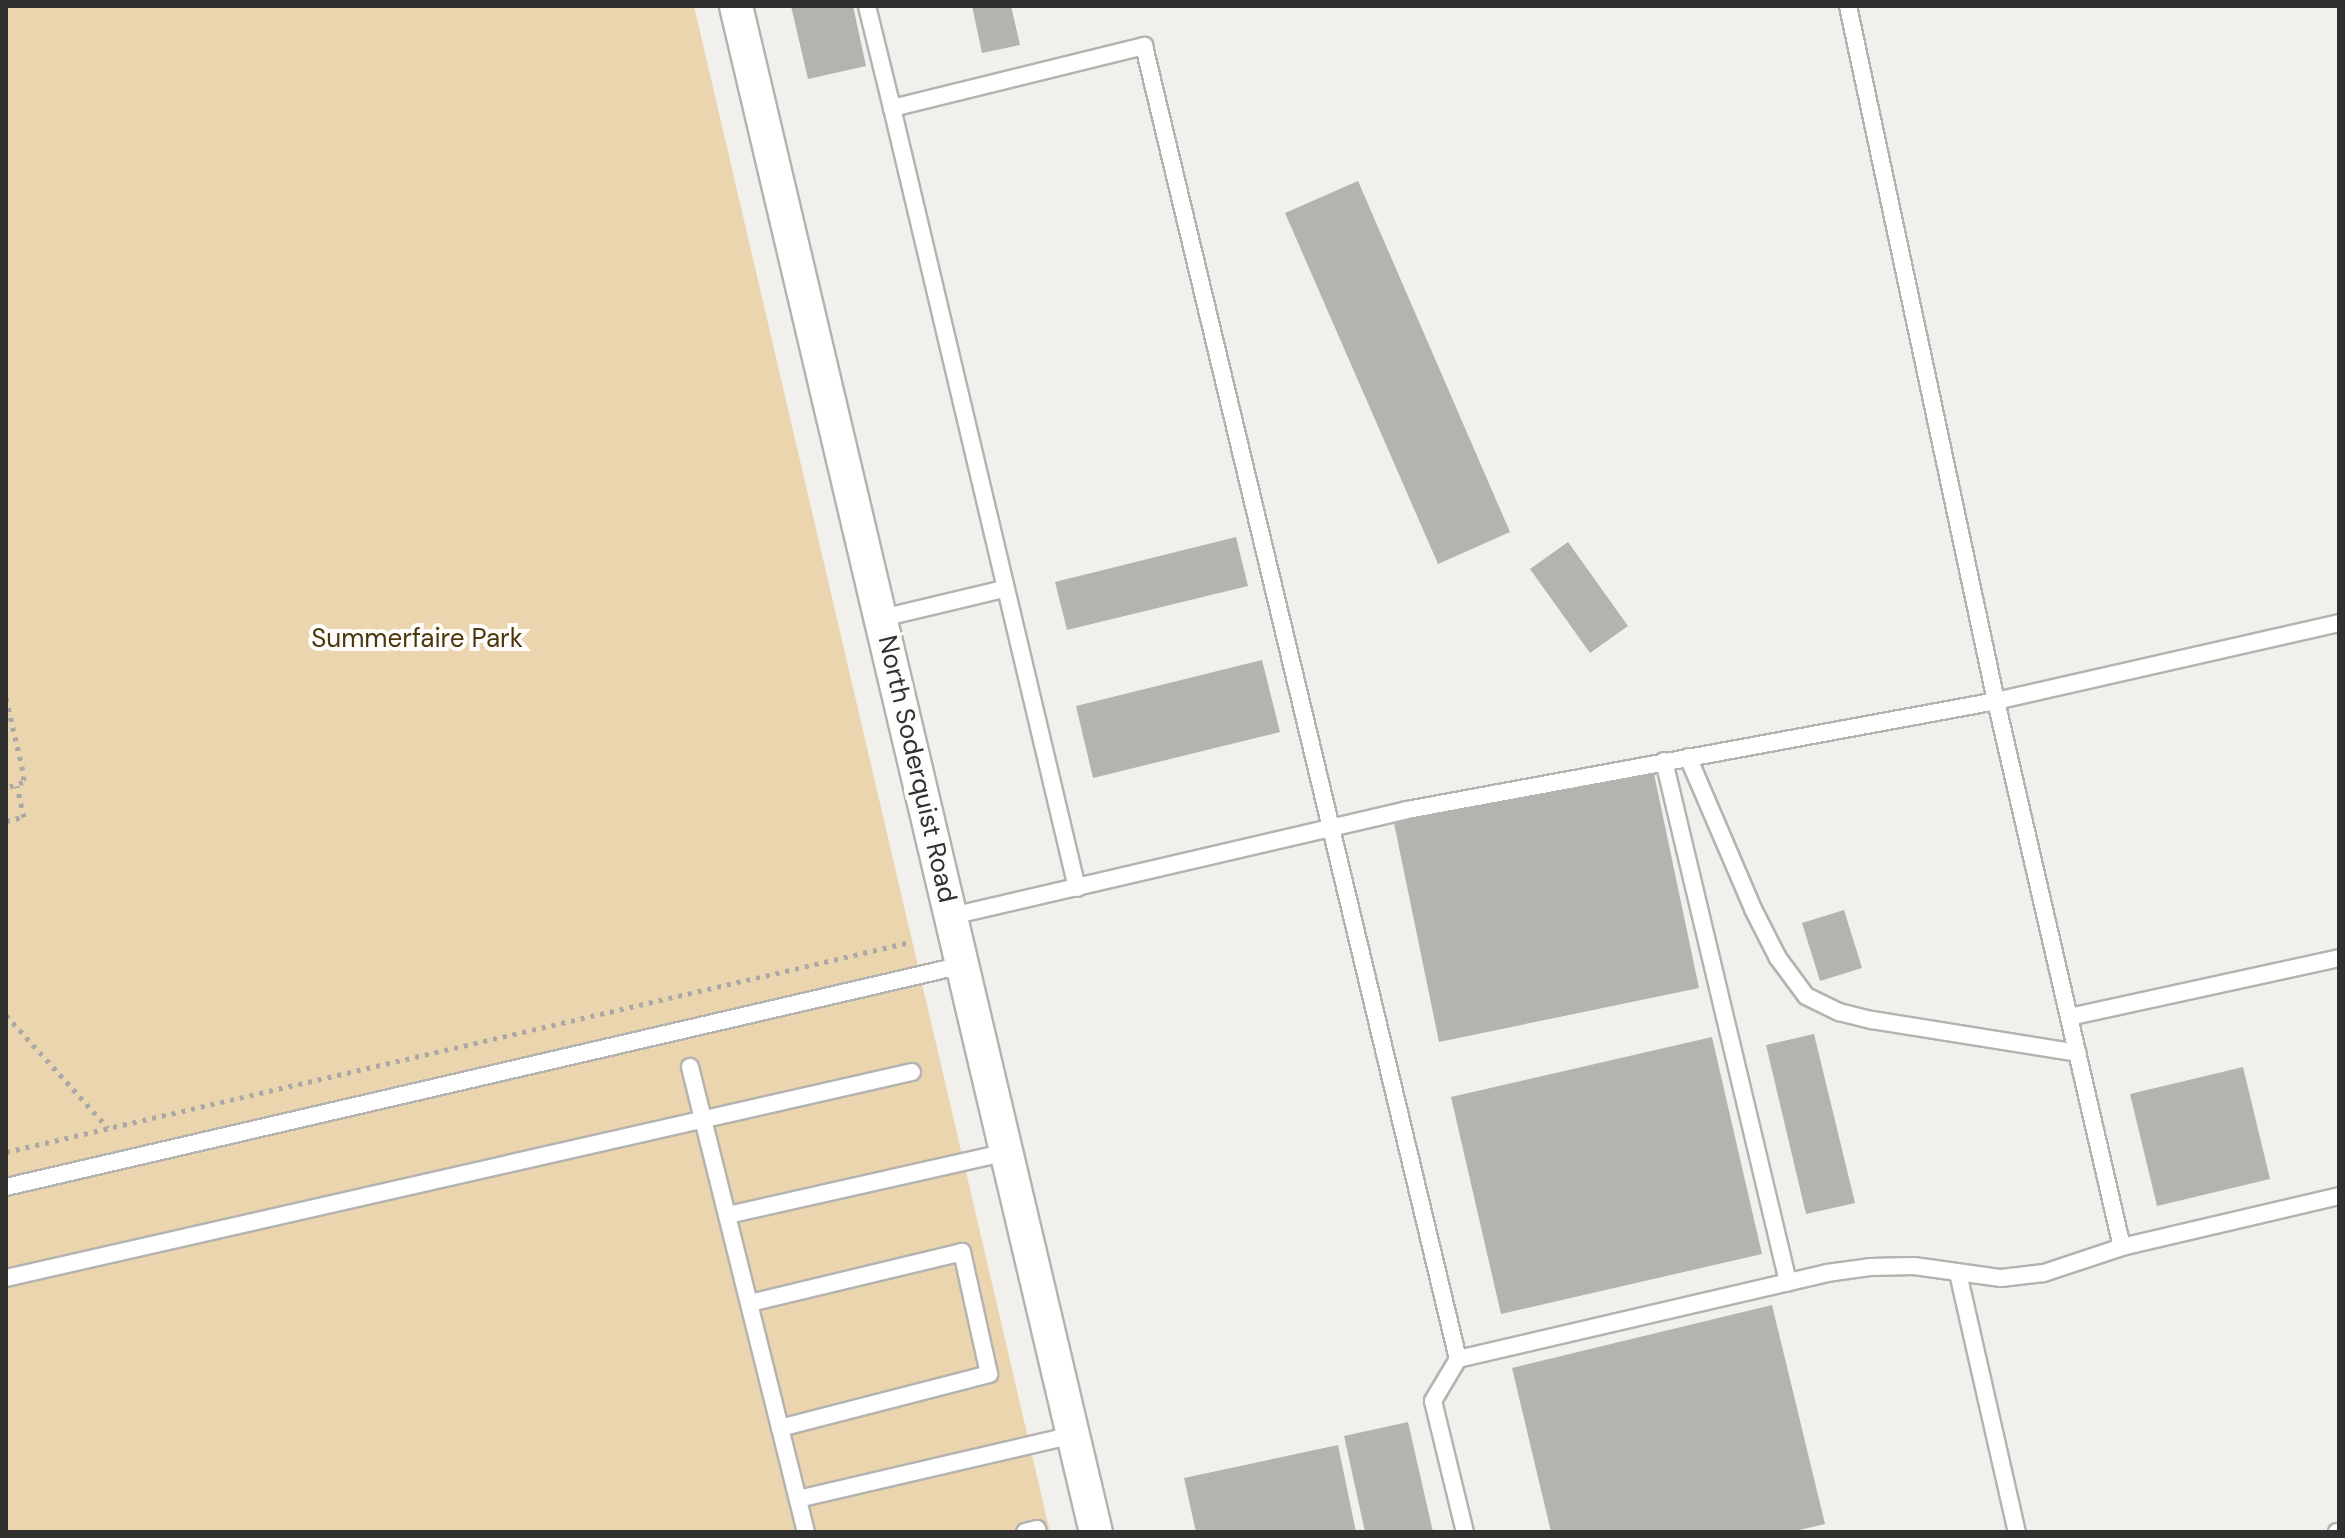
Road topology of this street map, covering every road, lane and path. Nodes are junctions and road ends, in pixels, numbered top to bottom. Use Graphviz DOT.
graph roads {
  1 [pos="736,6"];
  2 [pos="867,6"];
  3 [pos="1848,6"];
  4 [pos="892,108"];
  5 [pos="1004,589"];
  6 [pos="882,618"];
  7 [pos="2339,623"];
  8 [pos="6,698"];
  9 [pos="1996,701"];
  10 [pos="1688,757"];
  11 [pos="1664,761"];
  12 [pos="17,786"];
  13 [pos="6,788"];
  14 [pos="6,821"];
  15 [pos="1332,827"];
  16 [pos="1077,888"];
  17 [pos="952,916"];
  18 [pos="906,943"];
  19 [pos="2339,958"];
  20 [pos="963,965"];
  21 [pos="6,1015"];
  22 [pos="2069,1017"];
  23 [pos="2077,1053"];
  24 [pos="690,1067"];
  25 [pos="912,1072"];
  26 [pos="704,1121"];
  27 [pos="108,1128"];
  28 [pos="6,1152"];
  29 [pos="1007,1152"];
  30 [pos="6,1187"];
  31 [pos="2339,1196"];
  32 [pos="728,1215"];
  33 [pos="2122,1247"];
  34 [pos="1958,1273"];
  35 [pos="6,1278"];
  36 [pos="1788,1282"];
  37 [pos="750,1303"];
  38 [pos="1458,1359"];
  39 [pos="780,1428"];
  40 [pos="1073,1435"];
  41 [pos="798,1499"];
  42 [pos="806,1532"];
  43 [pos="1025,1532"];
  44 [pos="1038,1532"];
  45 [pos="1096,1532"];
  46 [pos="1465,1532"];
  47 [pos="2017,1532"];
  1 -- 6 [label="street, North Soderquist Road"];
  2 -- 4 [label="lane"];
  3 -- 9 [label="lane"];
  4 -- 5 [label="lane"];
  4 -- 15 [label="lane"];
  5 -- 6 [label="lane"];
  5 -- 16 [label="lane"];
  6 -- 17 [label="street, North Soderquist Road"];
  7 -- 9 [label="lane"];
  8 -- 12 [label="path"];
  9 -- 10 [label="lane"];
  9 -- 22 [label="lane"];
  10 -- 11 [label="lane"];
  10 -- 23 [label="lane"];
  11 -- 15 [label="lane"];
  11 -- 36 [label="lane"];
  12 -- 13 [label="path"];
  12 -- 14 [label="path"];
  15 -- 16 [label="lane"];
  15 -- 38 [label="lane"];
  16 -- 17 [label="lane"];
  17 -- 20 [label="street, North Soderquist Road"];
  18 -- 27 [label="path"];
  19 -- 22 [label="lane"];
  20 -- 29 [label="street, North Soderquist Road"];
  20 -- 30 [label="lane"];
  21 -- 27 [label="path"];
  22 -- 23 [label="lane"];
  23 -- 33 [label="lane"];
  24 -- 26 [label="lane"];
  25 -- 26 [label="lane"];
  26 -- 32 [label="lane"];
  26 -- 35 [label="lane"];
  27 -- 28 [label="path"];
  29 -- 32 [label="lane"];
  29 -- 40 [label="street, North Soderquist Road"];
  31 -- 33 [label="lane"];
  32 -- 37 [label="lane"];
  33 -- 34 [label="lane"];
  34 -- 36 [label="lane"];
  34 -- 47 [label="lane"];
  36 -- 38 [label="lane"];
  37 -- 39 [label="lane"];
  37 -- 39 [label="lane"];
  38 -- 46 [label="lane"];
  39 -- 41 [label="lane"];
  40 -- 41 [label="lane"];
  40 -- 45 [label="street, North Soderquist Road"];
  41 -- 42 [label="lane"];
  43 -- 44 [label="lane"];
}
